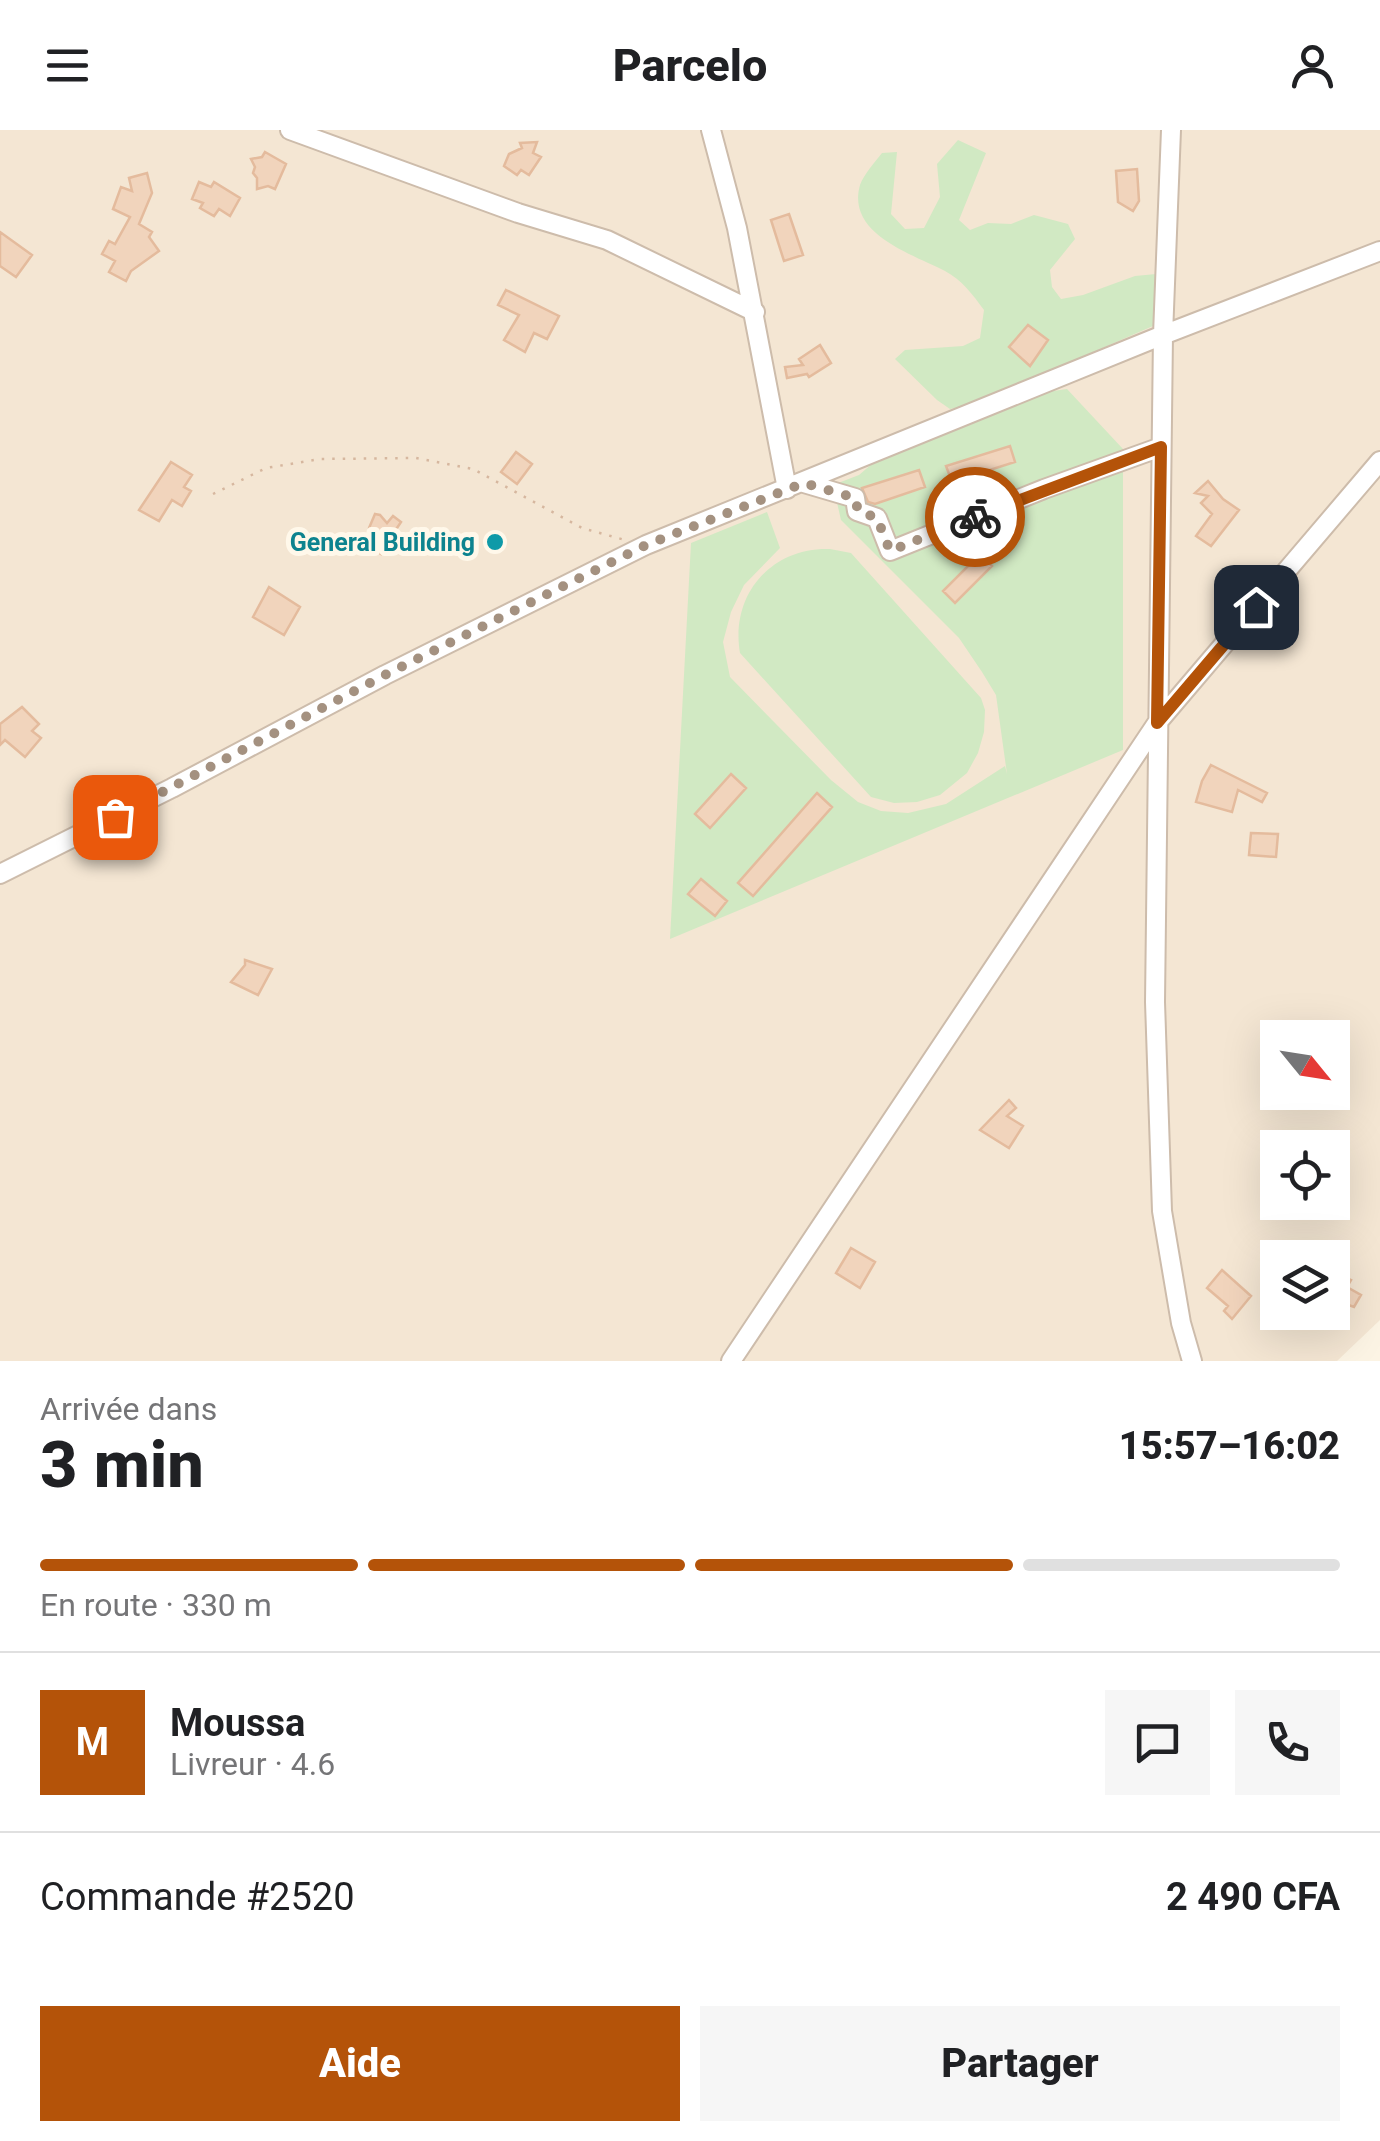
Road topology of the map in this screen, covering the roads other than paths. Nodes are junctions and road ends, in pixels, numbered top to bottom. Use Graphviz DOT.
graph roads {
  1 [pos="290,130"];
  2 [pos="710,130"];
  3 [pos="1171,130"];
  4 [pos="1380,251"];
  5 [pos="754,312"];
  6 [pos="1163,335"];
  7 [pos="1161,447"];
  8 [pos="1380,461"];
  9 [pos="795,486"];
  10 [pos="1157,723"];
  11 [pos="0,874"];
  12 [pos="731,1361"];
  13 [pos="1192,1361"];
  1 -- 5 [label="street"];
  2 -- 5 [label="street"];
  3 -- 6 [label="street"];
  4 -- 6 [label="street"];
  5 -- 9 [label="street"];
  6 -- 7 [label="street"];
  6 -- 9 [label="street"];
  7 -- 9 [label="street"];
  7 -- 10 [label="street"];
  8 -- 10 [label="street"];
  9 -- 11 [label="street"];
  10 -- 12 [label="street"];
  10 -- 13 [label="street"];
}
